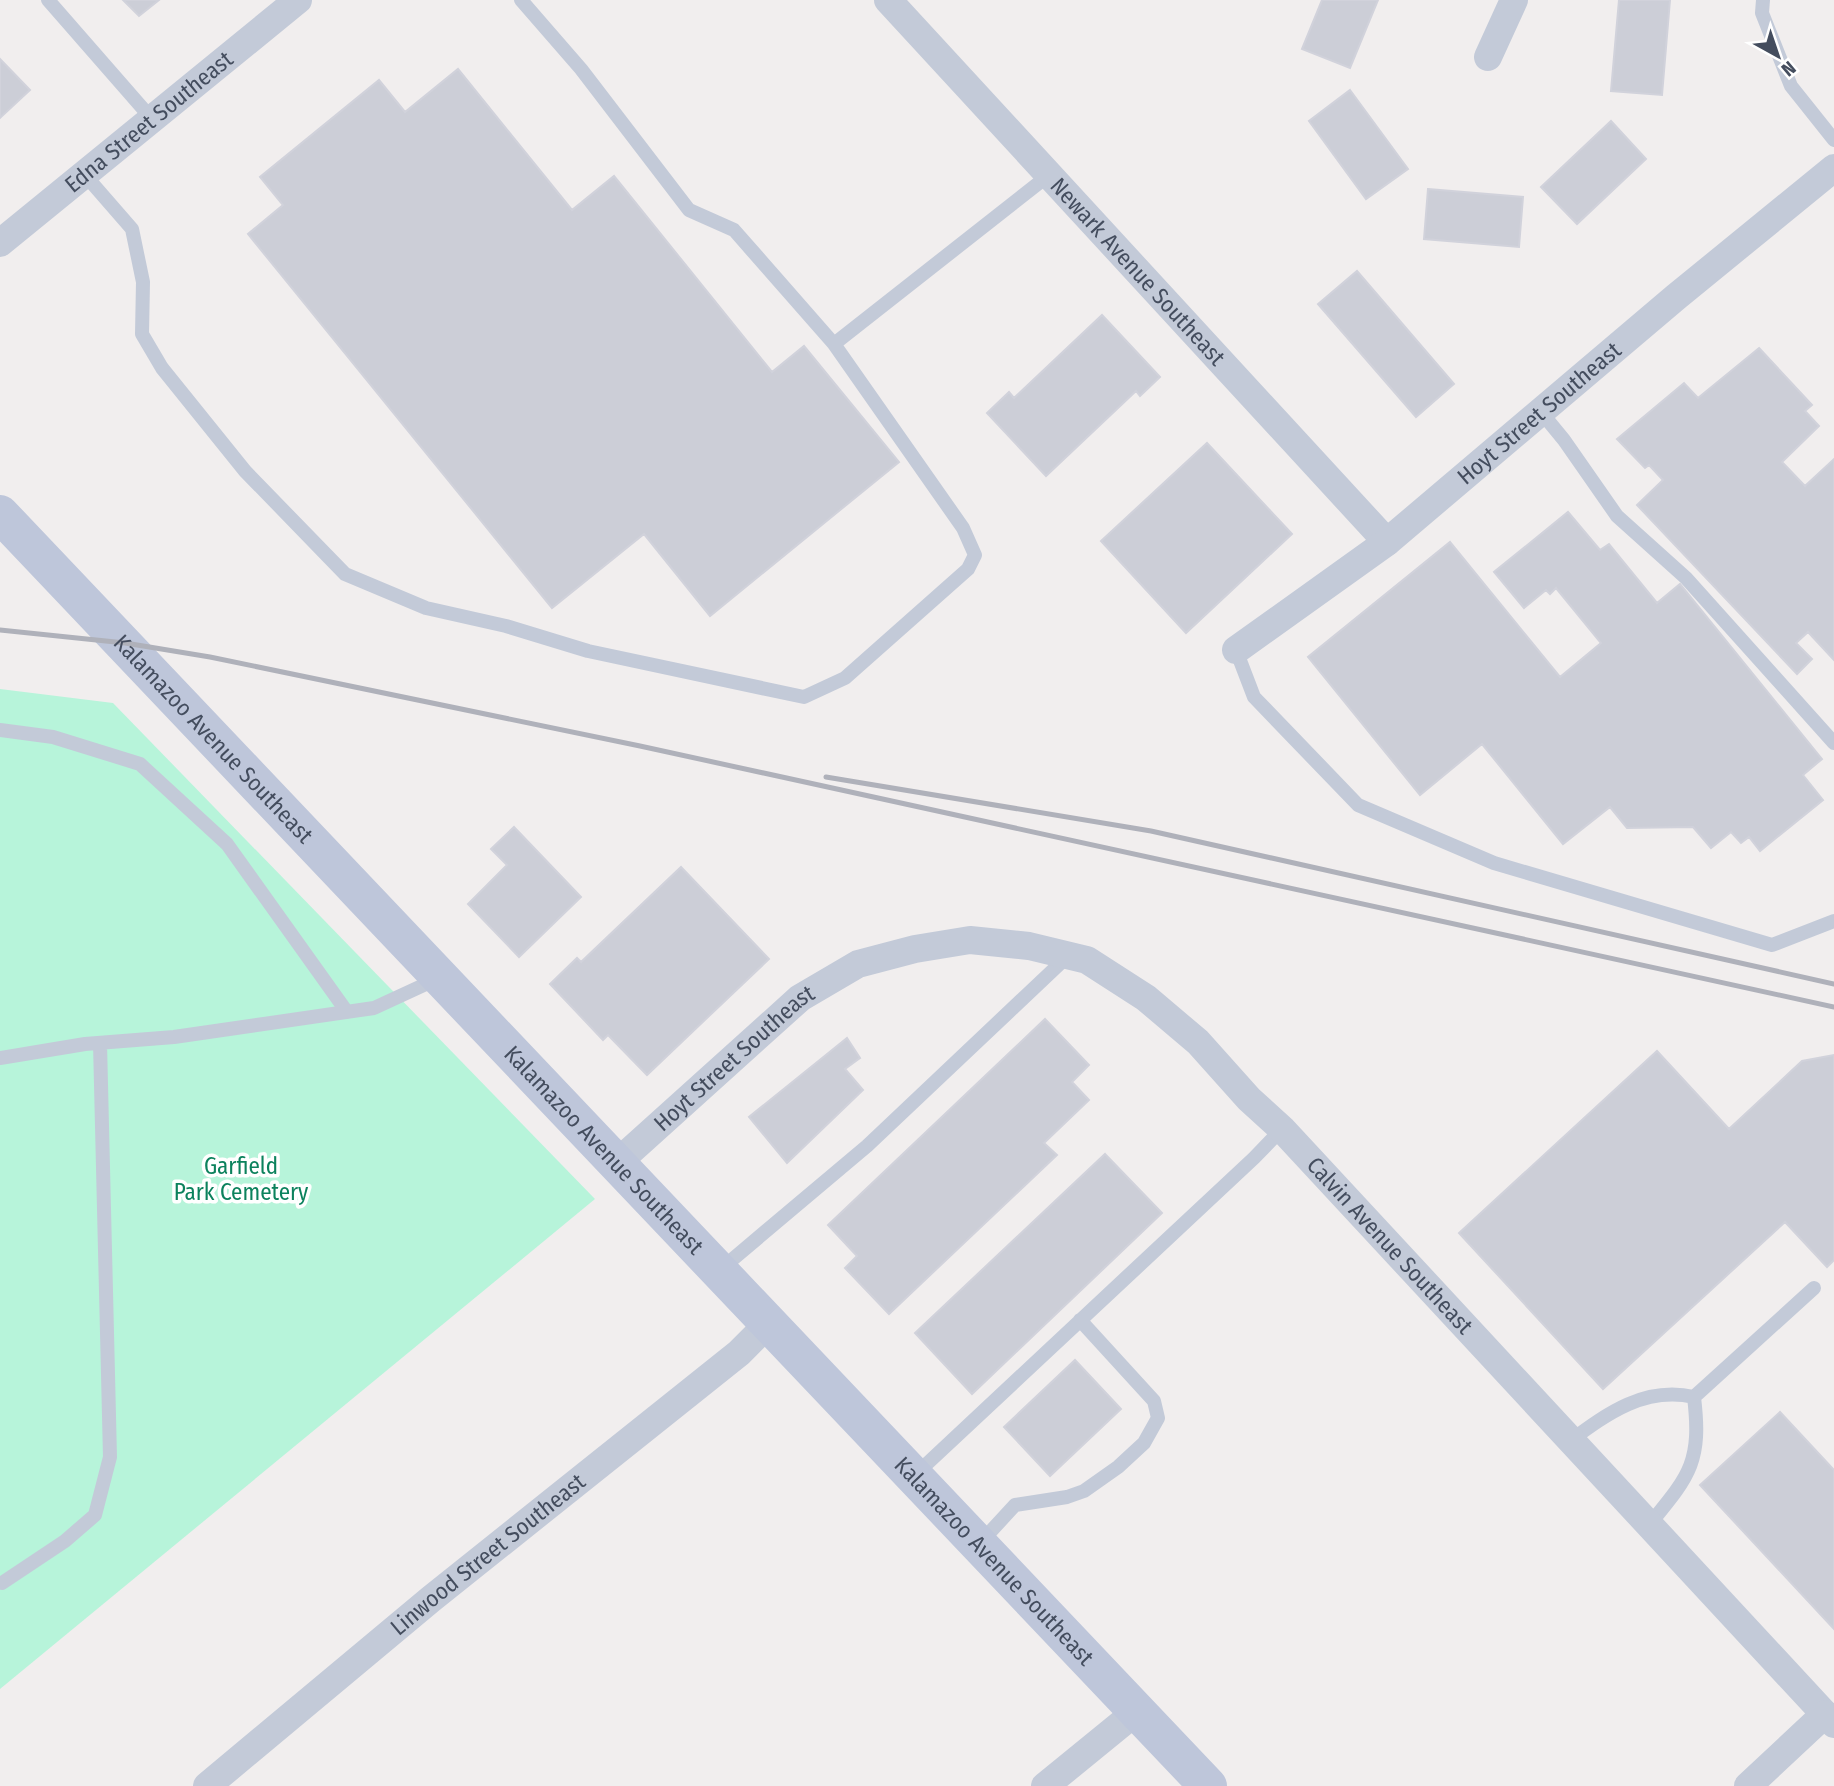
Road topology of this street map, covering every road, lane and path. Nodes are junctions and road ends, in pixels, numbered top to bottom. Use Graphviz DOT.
graph roads {
  1 [pos="48,0"];
  2 [pos="299,0"];
  3 [pos="521,0"];
  4 [pos="888,0"];
  5 [pos="1514,0"];
  6 [pos="1763,0"];
  7 [pos="1488,57"];
  8 [pos="152,119"];
  9 [pos="1834,140"];
  10 [pos="1834,168"];
  11 [pos="85,175"];
  12 [pos="1049,175"];
  13 [pos="0,243"];
  14 [pos="834,344"];
  15 [pos="1541,412"];
  16 [pos="0,514"];
  17 [pos="1387,542"];
  18 [pos="1236,650"];
  19 [pos="0,730"];
  20 [pos="1834,743"];
  21 [pos="1834,921"];
  22 [pos="1069,956"];
  23 [pos="858,964"];
  24 [pos="441,978"];
  25 [pos="347,1012"];
  26 [pos="100,1043"];
  27 [pos="0,1058"];
  28 [pos="1282,1129"];
  29 [pos="618,1162"];
  30 [pos="719,1270"];
  31 [pos="1814,1288"];
  32 [pos="1080,1320"];
  33 [pos="769,1323"];
  34 [pos="1694,1396"];
  35 [pos="1570,1441"];
  36 [pos="914,1476"];
  37 [pos="1649,1525"];
  38 [pos="979,1544"];
  39 [pos="1,1583"];
  40 [pos="1137,1711"];
  41 [pos="1829,1719"];
  42 [pos="207,1786"];
  43 [pos="1045,1786"];
  44 [pos="1208,1786"];
  45 [pos="1748,1786"];
  1 -- 8 [label="lane"];
  2 -- 8 [label="street, Edna Street Southeast"];
  3 -- 14 [label="lane"];
  4 -- 12 [label="street, Newark Avenue Southeast"];
  5 -- 7 [label="street"];
  6 -- 9 [label="lane"];
  8 -- 11 [label="street, Edna Street Southeast"];
  10 -- 15 [label="street, Hoyt Street Southeast"];
  11 -- 13 [label="street, Edna Street Southeast"];
  11 -- 14 [label="lane"];
  12 -- 14 [label="lane"];
  12 -- 17 [label="street, Newark Avenue Southeast"];
  15 -- 17 [label="street, Hoyt Street Southeast"];
  15 -- 20 [label="lane"];
  16 -- 24 [label="main road, Kalamazoo Avenue Southeast"];
  17 -- 18 [label="street, Hoyt Street Southeast"];
  18 -- 21 [label="lane"];
  19 -- 25 [label="lane"];
  22 -- 23 [label="street, Calvin Avenue Southeast"];
  22 -- 28 [label="street, Calvin Avenue Southeast"];
  22 -- 30 [label="lane"];
  23 -- 29 [label="street, Hoyt Street Southeast"];
  24 -- 25 [label="lane"];
  24 -- 29 [label="main road, Kalamazoo Avenue Southeast"];
  25 -- 26 [label="lane"];
  26 -- 27 [label="lane"];
  26 -- 39 [label="lane"];
  28 -- 32 [label="lane"];
  28 -- 35 [label="street, Calvin Avenue Southeast"];
  29 -- 30 [label="main road, Kalamazoo Avenue Southeast"];
  30 -- 33 [label="main road, Kalamazoo Avenue Southeast"];
  31 -- 34 [label="lane"];
  32 -- 36 [label="lane"];
  32 -- 38 [label="lane"];
  33 -- 36 [label="main road, Kalamazoo Avenue Southeast"];
  33 -- 42 [label="street, Linwood Street Southeast"];
  34 -- 35 [label="lane"];
  34 -- 37 [label="lane"];
  35 -- 37 [label="street, Calvin Avenue Southeast"];
  36 -- 38 [label="main road, Kalamazoo Avenue Southeast"];
  37 -- 41 [label="street, Calvin Avenue Southeast"];
  38 -- 40 [label="main road, Kalamazoo Avenue Southeast"];
  40 -- 43 [label="street"];
  40 -- 44 [label="main road, Kalamazoo Avenue Southeast"];
  41 -- 45 [label="street"];
}
